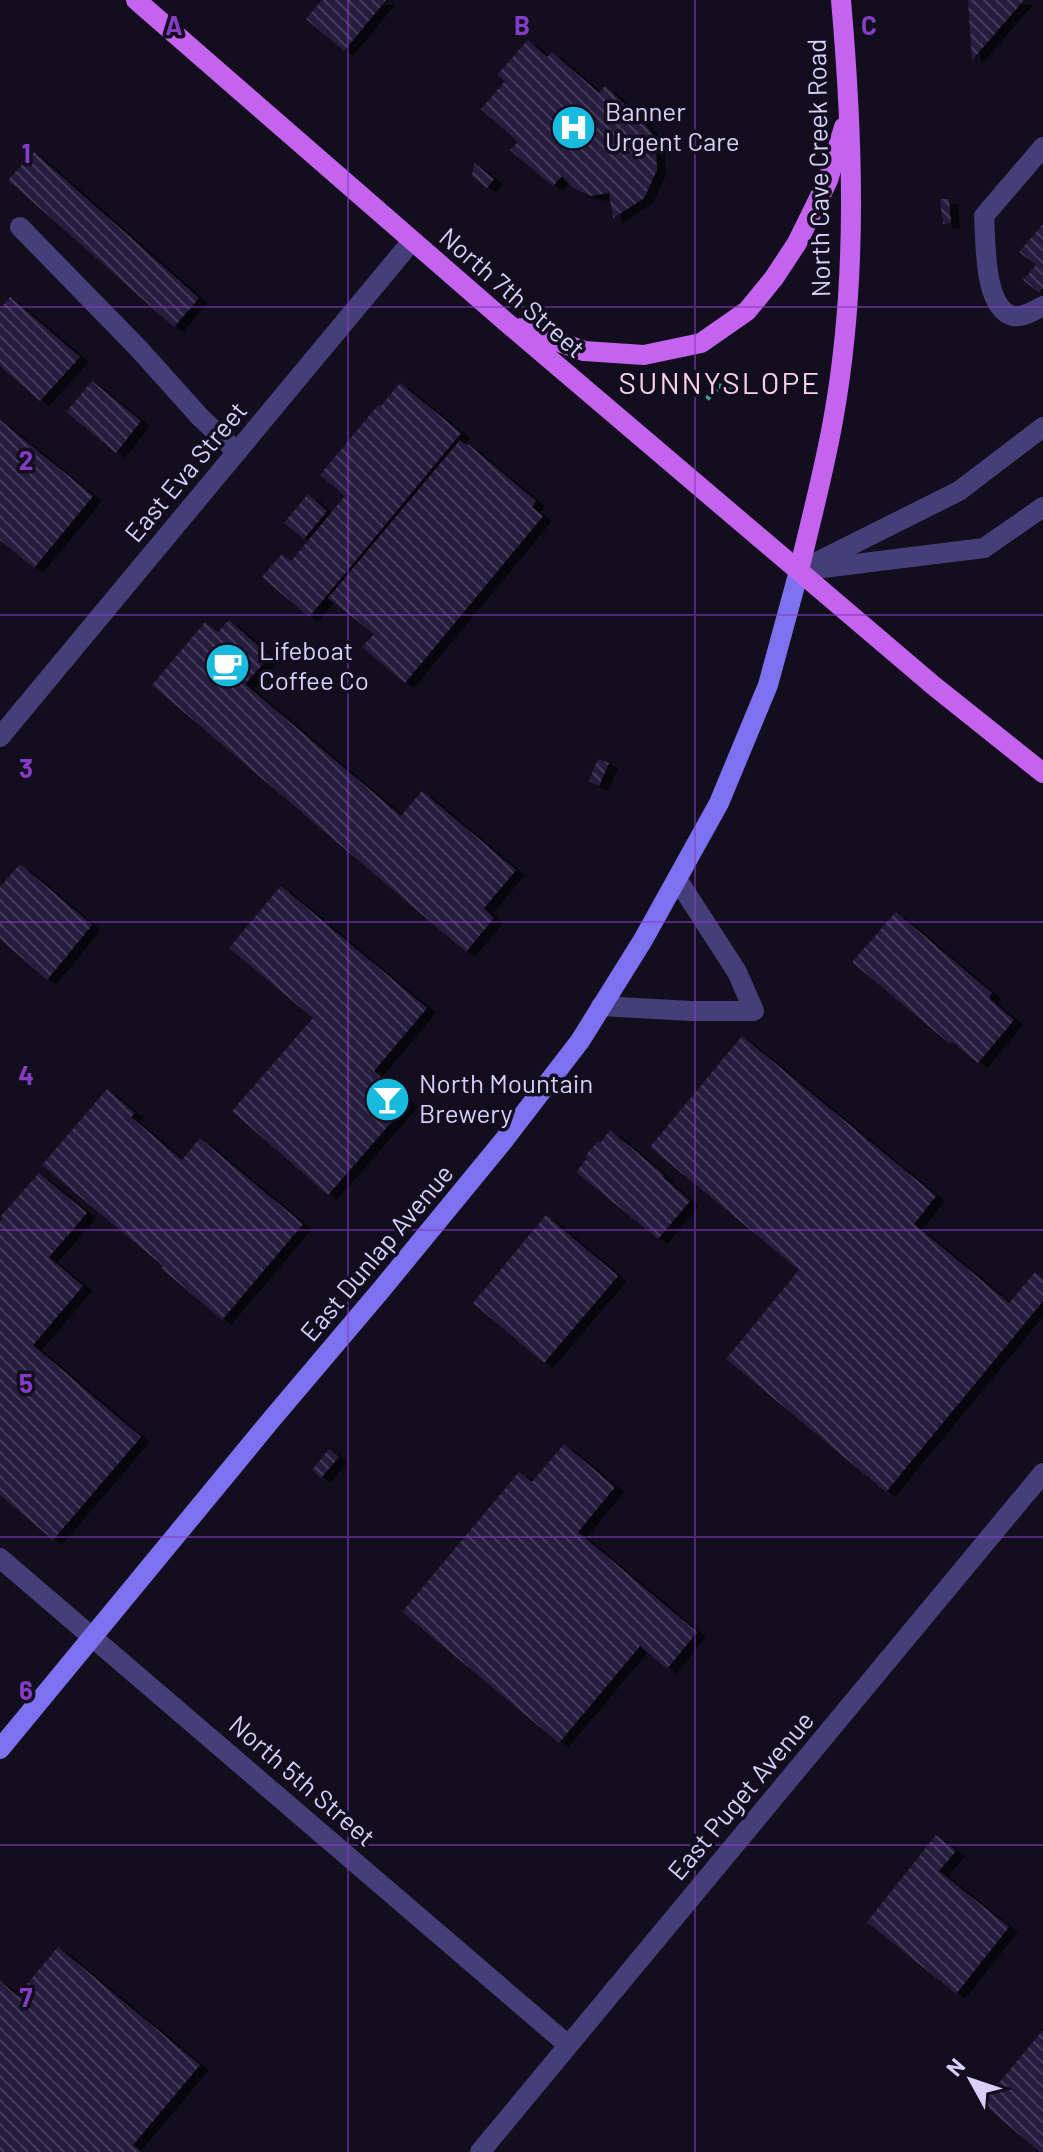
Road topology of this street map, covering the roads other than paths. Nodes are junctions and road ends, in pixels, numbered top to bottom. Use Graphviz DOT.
graph roads {
  1 [pos="136,0"];
  2 [pos="841,0"];
  3 [pos="849,107"];
  4 [pos="1043,147"];
  5 [pos="20,227"];
  6 [pos="412,241"];
  7 [pos="1043,306"];
  8 [pos="506,322"];
  9 [pos="1043,427"];
  10 [pos="237,452"];
  11 [pos="1043,507"];
  12 [pos="799,571"];
  13 [pos="0,737"];
  14 [pos="1043,773"];
  15 [pos="677,879"];
  16 [pos="601,1006"];
  17 [pos="1043,1473"];
  18 [pos="0,1558"];
  19 [pos="94,1637"];
  20 [pos="0,1749"];
  21 [pos="568,2045"];
  22 [pos="480,2152"];
  1 -- 6 [label="main road, North 7th Street"];
  2 -- 3 [label="main road, North Cave Creek Road"];
  3 -- 8 [label="main road"];
  3 -- 12 [label="main road, North Cave Creek Road"];
  4 -- 7 [label="street"];
  5 -- 10 [label="street"];
  6 -- 8 [label="main road, North 7th Street"];
  6 -- 10 [label="street, East Eva Street"];
  8 -- 12 [label="main road, North 7th Street"];
  9 -- 12 [label="street"];
  10 -- 13 [label="street, East Eva Street"];
  11 -- 12 [label="street"];
  12 -- 14 [label="main road, North 7th Street"];
  12 -- 15 [label="main road, East Dunlap Avenue"];
  15 -- 16 [label="main road, East Dunlap Avenue"];
  15 -- 16 [label="street"];
  16 -- 19 [label="main road, East Dunlap Avenue"];
  17 -- 21 [label="street, East Puget Avenue"];
  18 -- 19 [label="street, North 5th Street"];
  19 -- 20 [label="main road, East Dunlap Avenue"];
  19 -- 21 [label="street, North 5th Street"];
  21 -- 22 [label="street, East Puget Avenue"];
}
